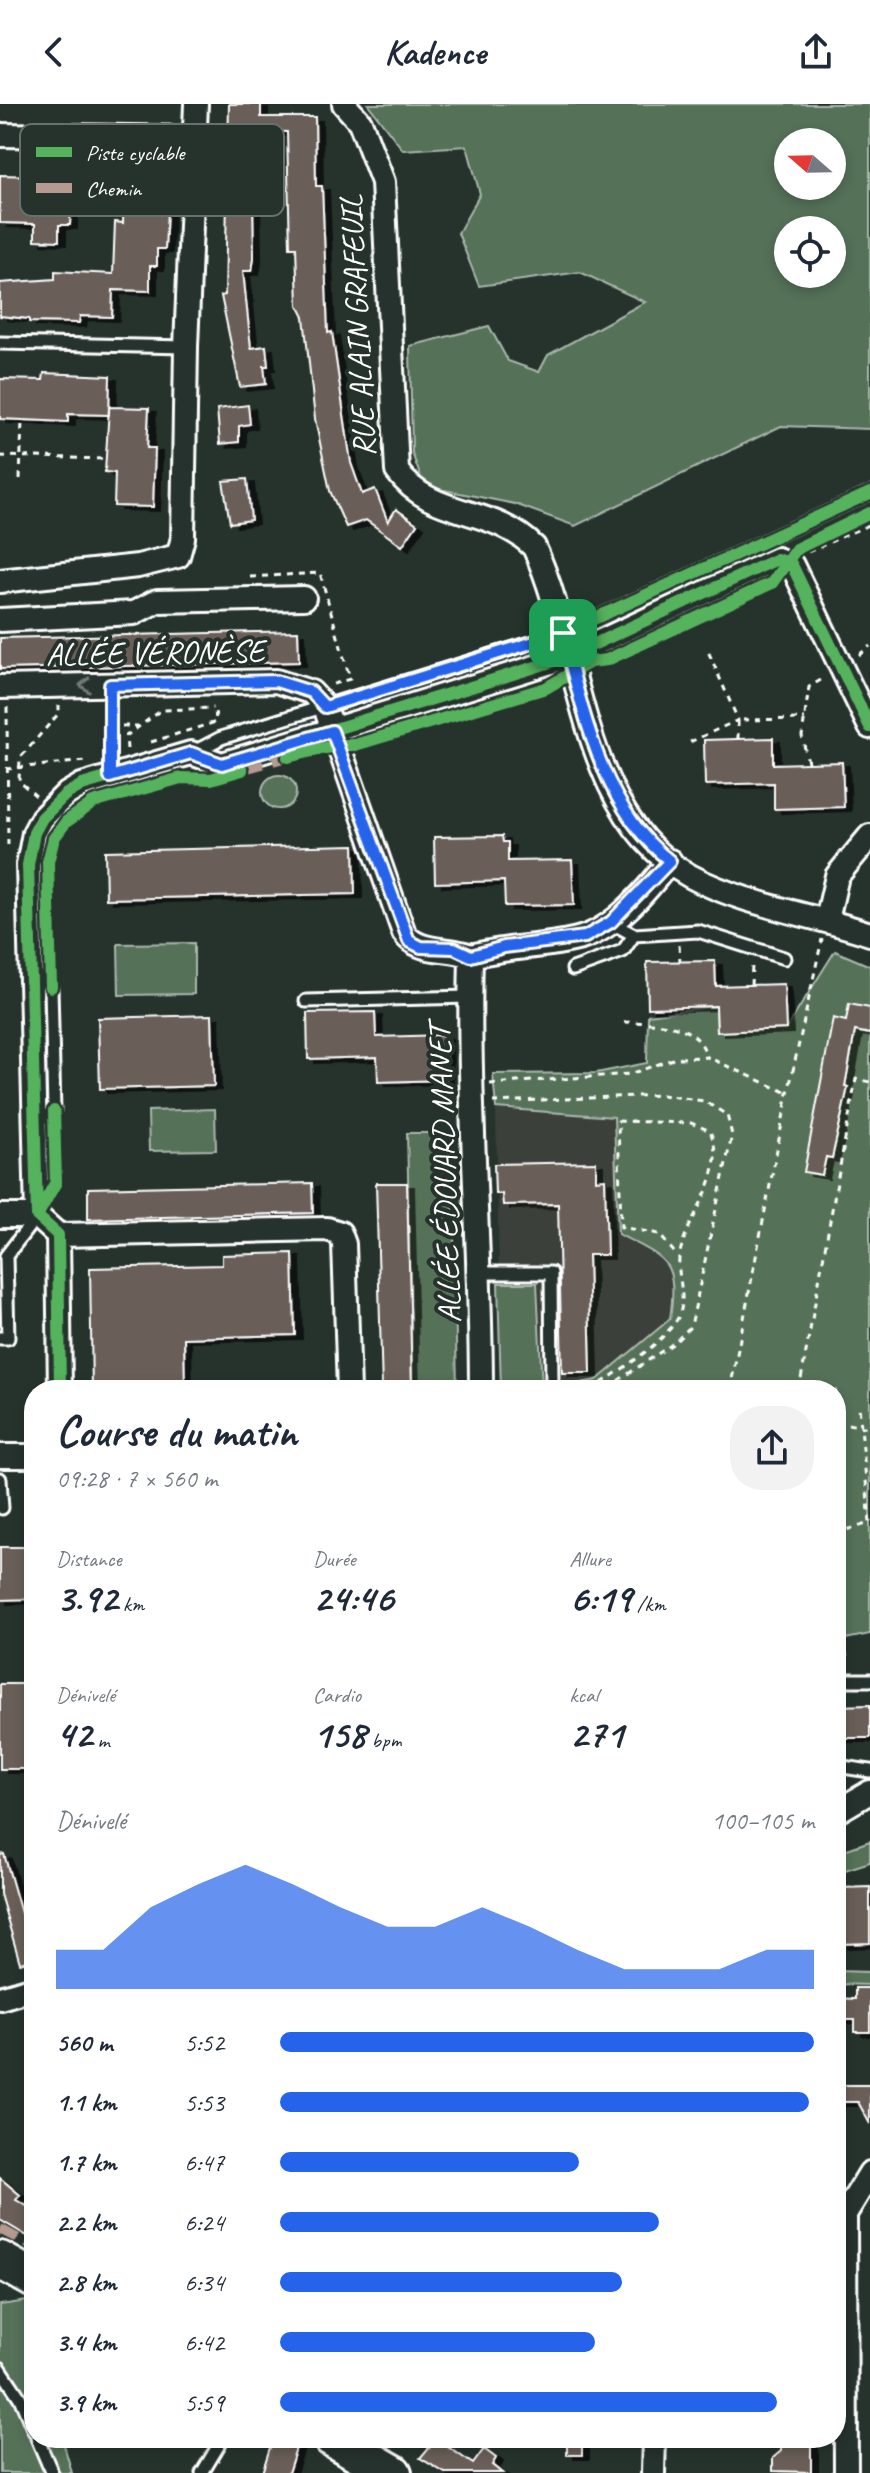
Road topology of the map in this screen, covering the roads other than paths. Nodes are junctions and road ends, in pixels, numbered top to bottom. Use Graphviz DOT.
graph roads {
  1 [pos="196,104"];
  2 [pos="344,104"];
  3 [pos="195,124"];
  4 [pos="0,135"];
  5 [pos="20,135"];
  6 [pos="191,216"];
  7 [pos="0,343"];
  8 [pos="186,347"];
  9 [pos="870,493"];
  10 [pos="0,581"];
  11 [pos="304,598"];
  12 [pos="0,620"];
  13 [pos="563,633"];
  14 [pos="569,656"];
  15 [pos="0,687"];
  16 [pos="318,699"];
  17 [pos="870,727"];
  18 [pos="332,731"];
  19 [pos="191,753"];
  20 [pos="870,836"];
  21 [pos="670,861"];
  22 [pos="827,920"];
  23 [pos="611,922"];
  24 [pos="870,934"];
  25 [pos="634,935"];
  26 [pos="471,956"];
  27 [pos="784,958"];
  28 [pos="573,969"];
  29 [pos="470,997"];
  30 [pos="306,1001"];
  31 [pos="0,1216"];
  32 [pos="37,1216"];
  33 [pos="58,1235"];
  34 [pos="3,1256"];
  35 [pos="4,1273"];
  36 [pos="481,1273"];
  37 [pos="4,1291"];
  38 [pos="4,1317"];
  39 [pos="0,1338"];
  40 [pos="60,1380"];
  41 [pos="349,1380"];
  42 [pos="481,1380"];
  43 [pos="552,1380"];
  44 [pos="0,1456"];
  45 [pos="24,1456"];
  46 [pos="0,1479"];
  47 [pos="2,1508"];
  48 [pos="846,1680"];
  49 [pos="870,1680"];
  50 [pos="846,1767"];
  51 [pos="870,1771"];
  52 [pos="870,1792"];
  53 [pos="846,1806"];
  54 [pos="24,1991"];
  55 [pos="0,1998"];
  56 [pos="870,2173"];
  57 [pos="846,2212"];
  58 [pos="0,2240"];
  59 [pos="24,2254"];
  60 [pos="0,2260"];
  61 [pos="24,2273"];
  62 [pos="0,2368"];
  63 [pos="24,2407"];
  64 [pos="41,2448"];
  65 [pos="217,2448"];
  66 [pos="349,2448"];
  67 [pos="654,2448"];
  68 [pos="846,2448"];
  69 [pos="52,2473"];
  70 [pos="202,2473"];
  71 [pos="393,2473"];
  72 [pos="653,2473"];
  73 [pos="846,2473"];
  1 -- 3 [label="street"];
  2 -- 13 [label="street, RUE ALAIN GRAFEUIL"];
  4 -- 5 [label="street"];
  6 -- 8 [label="street"];
  7 -- 8 [label="lane"];
  8 -- 10 [label="street"];
  9 -- 13 [label="lane"];
  11 -- 12 [label="street"];
  13 -- 14 [label="street, RUE ALAIN GRAFEUIL"];
  13 -- 16 [label="lane"];
  14 -- 17 [label="street"];
  14 -- 18 [label="street"];
  14 -- 21 [label="street, RUE ALAIN GRAFEUIL"];
  16 -- 15 [label="street, ALLÉE VÉRONÈSE, one-way"];
  16 -- 18 [label="street"];
  16 -- 19 [label="lane"];
  18 -- 19 [label="street"];
  18 -- 26 [label="street"];
  19 -- 32 [label="street"];
  20 -- 22 [label="street"];
  21 -- 22 [label="street, RUE ALAIN GRAFEUIL"];
  21 -- 23 [label="street"];
  22 -- 24 [label="street, RUE ALAIN GRAFEUIL"];
  23 -- 25 [label="lane"];
  23 -- 26 [label="street"];
  25 -- 27 [label="lane"];
  25 -- 28 [label="lane"];
  26 -- 29 [label="street, ALLÉE ÉDOUARD MANET"];
  29 -- 30 [label="lane"];
  29 -- 36 [label="street, ALLÉE ÉDOUARD MANET"];
  31 -- 32 [label="street"];
  32 -- 33 [label="street"];
  32 -- 34 [label="lane"];
  33 -- 40 [label="street"];
  33 -- 41 [label="street"];
  34 -- 35 [label="lane"];
  35 -- 37 [label="lane"];
  36 -- 42 [label="street, ALLÉE ÉDOUARD MANET"];
  36 -- 43 [label="lane"];
  37 -- 38 [label="lane"];
  38 -- 39 [label="lane"];
  44 -- 45 [label="street"];
  46 -- 47 [label="lane"];
  48 -- 49 [label="lane"];
  50 -- 51 [label="lane"];
  52 -- 53 [label="street"];
  54 -- 55 [label="street"];
  56 -- 57 [label="street"];
  58 -- 59 [label="main road"];
  60 -- 61 [label="main road"];
  62 -- 63 [label="lane"];
  64 -- 69 [label="lane"];
  65 -- 70 [label="lane"];
  66 -- 71 [label="main road"];
  67 -- 72 [label="street"];
  68 -- 73 [label="street"];
}
